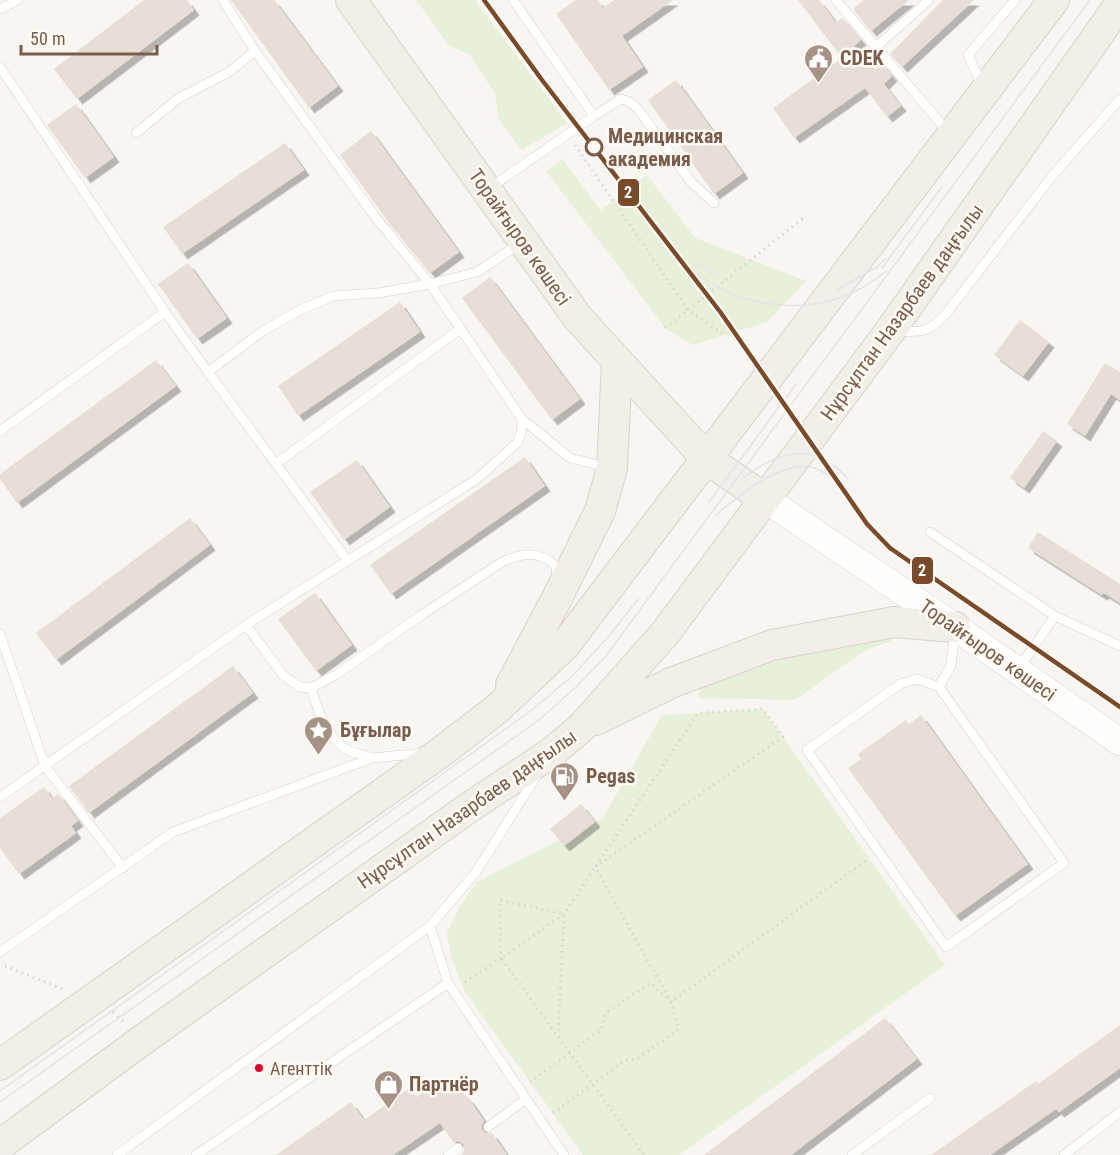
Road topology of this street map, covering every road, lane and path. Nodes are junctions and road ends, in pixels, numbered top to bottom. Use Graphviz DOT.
graph roads {
  1 [pos="18,0"];
  2 [pos="223,0"];
  3 [pos="351,0"];
  4 [pos="513,0"];
  5 [pos="929,0"];
  6 [pos="1016,0"];
  7 [pos="1054,0"];
  8 [pos="840,1"];
  9 [pos="1120,4"];
  10 [pos="0,9"];
  11 [pos="876,47"];
  12 [pos="255,51"];
  13 [pos="0,66"];
  14 [pos="985,93"];
  15 [pos="1120,99"];
  16 [pos="594,116"];
  17 [pos="136,133"];
  18 [pos="568,134"];
  19 [pos="952,136"];
  20 [pos="487,190"];
  21 [pos="714,204"];
  22 [pos="806,216"];
  23 [pos="523,242"];
  24 [pos="430,284"];
  25 [pos="688,310"];
  26 [pos="165,312"];
  27 [pos="665,328"];
  28 [pos="460,329"];
  29 [pos="890,331"];
  30 [pos="725,335"];
  31 [pos="617,363"];
  32 [pos="208,372"];
  33 [pos="522,419"];
  34 [pos="0,431"];
  35 [pos="707,459"];
  36 [pos="278,463"];
  37 [pos="612,468"];
  38 [pos="765,499"];
  39 [pos="930,532"];
  40 [pos="347,560"];
  41 [pos="557,598"];
  42 [pos="1055,616"];
  43 [pos="246,625"];
  44 [pos="955,627"];
  45 [pos="0,634"];
  46 [pos="1120,646"];
  47 [pos="1017,670"];
  48 [pos="939,687"];
  49 [pos="311,688"];
  50 [pos="497,709"];
  51 [pos="582,727"];
  52 [pos="1120,742"];
  53 [pos="441,752"];
  54 [pos="551,753"];
  55 [pos="372,758"];
  56 [pos="45,766"];
  57 [pos="0,797"];
  58 [pos="870,858"];
  59 [pos="595,867"];
  60 [pos="123,868"];
  61 [pos="564,914"];
  62 [pos="430,926"];
  63 [pos="0,952"];
  64 [pos="501,958"];
  65 [pos="0,964"];
  66 [pos="448,983"];
  67 [pos="462,984"];
  68 [pos="75,994"];
  69 [pos="670,1002"];
  70 [pos="108,1006"];
  71 [pos="130,1030"];
  72 [pos="558,1036"];
  73 [pos="570,1052"];
  74 [pos="0,1065"];
  75 [pos="530,1082"];
  76 [pos="592,1084"];
  77 [pos="930,1098"];
  78 [pos="526,1100"];
  79 [pos="1120,1112"];
  80 [pos="553,1113"];
  81 [pos="488,1127"];
  82 [pos="0,1145"];
  83 [pos="458,1148"];
  84 [pos="130,1151"];
  85 [pos="117,1155"];
  86 [pos="196,1155"];
  87 [pos="448,1155"];
  88 [pos="564,1155"];
  89 [pos="644,1155"];
  90 [pos="852,1155"];
  91 [pos="1064,1155"];
  1 -- 10 [label="lane"];
  2 -- 12 [label="lane"];
  3 -- 20 [label="main road, Торайғыров көшесі"];
  4 -- 16 [label="lane"];
  5 -- 11 [label="lane"];
  6 -- 14 [label="lane"];
  7 -- 14 [label="main road"];
  8 -- 11 [label="lane"];
  9 -- 29 [label="main road, Нұрсұлтан Назарбаев даңғылы"];
  11 -- 19 [label="lane"];
  12 -- 17 [label="lane"];
  12 -- 24 [label="lane"];
  13 -- 26 [label="lane"];
  14 -- 19 [label="main road"];
  15 -- 29 [label="lane"];
  16 -- 18 [label="lane"];
  16 -- 21 [label="lane"];
  18 -- 20 [label="lane"];
  18 -- 25 [label="path"];
  19 -- 35 [label="main road"];
  20 -- 23 [label="main road, Торайғыров көшесі"];
  22 -- 25 [label="path"];
  23 -- 24 [label="lane"];
  23 -- 31 [label="main road, Торайғыров көшесі"];
  24 -- 28 [label="lane"];
  24 -- 32 [label="lane"];
  25 -- 27 [label="path"];
  25 -- 30 [label="path"];
  26 -- 32 [label="lane"];
  26 -- 34 [label="lane"];
  28 -- 33 [label="lane"];
  28 -- 36 [label="lane"];
  29 -- 38 [label="main road, Нұрсұлтан Назарбаев даңғылы"];
  31 -- 35 [label="main road, Торайғыров көшесі"];
  31 -- 37 [label="main road"];
  32 -- 36 [label="lane"];
  33 -- 37 [label="lane"];
  33 -- 40 [label="lane"];
  35 -- 38 [label="main road, Торайғыров көшесі"];
  35 -- 50 [label="main road"];
  36 -- 40 [label="lane"];
  37 -- 41 [label="main road"];
  38 -- 44 [label="main road, Торайғыров көшесі"];
  38 -- 51 [label="main road, Нұрсұлтан Назарбаев даңғылы"];
  39 -- 42 [label="lane"];
  40 -- 43 [label="lane"];
  41 -- 49 [label="lane"];
  41 -- 50 [label="main road"];
  42 -- 46 [label="lane"];
  42 -- 47 [label="lane"];
  43 -- 49 [label="lane"];
  43 -- 56 [label="lane"];
  44 -- 47 [label="main road, Торайғыров көшесі"];
  44 -- 48 [label="lane"];
  44 -- 51 [label="main road"];
  45 -- 56 [label="lane"];
  47 -- 52 [label="main road, Торайғыров көшесі"];
  48 -- 48 [label="lane"];
  49 -- 55 [label="lane"];
  50 -- 53 [label="main road"];
  51 -- 54 [label="main road, Нұрсұлтан Назарбаев даңғылы"];
  53 -- 55 [label="lane"];
  53 -- 74 [label="main road"];
  54 -- 62 [label="lane"];
  54 -- 82 [label="main road, Нұрсұлтан Назарбаев даңғылы"];
  55 -- 60 [label="lane"];
  56 -- 57 [label="lane"];
  56 -- 60 [label="lane"];
  58 -- 69 [label="path"];
  59 -- 59 [label="path"];
  59 -- 61 [label="path"];
  59 -- 69 [label="path"];
  60 -- 63 [label="lane"];
  61 -- 64 [label="path"];
  61 -- 64 [label="path"];
  61 -- 72 [label="path"];
  62 -- 66 [label="lane"];
  62 -- 84 [label="lane"];
  64 -- 67 [label="path"];
  64 -- 72 [label="path"];
  65 -- 68 [label="path"];
  66 -- 78 [label="lane"];
  66 -- 86 [label="lane"];
  69 -- 73 [label="path"];
  69 -- 76 [label="path"];
  70 -- 71 [label="path"];
  72 -- 73 [label="path"];
  73 -- 75 [label="path"];
  73 -- 76 [label="path"];
  76 -- 80 [label="path"];
  76 -- 89 [label="path"];
  77 -- 90 [label="lane"];
  78 -- 81 [label="lane"];
  78 -- 88 [label="lane"];
  79 -- 91 [label="lane"];
  83 -- 87 [label="lane"];
  84 -- 85 [label="lane"];
}
